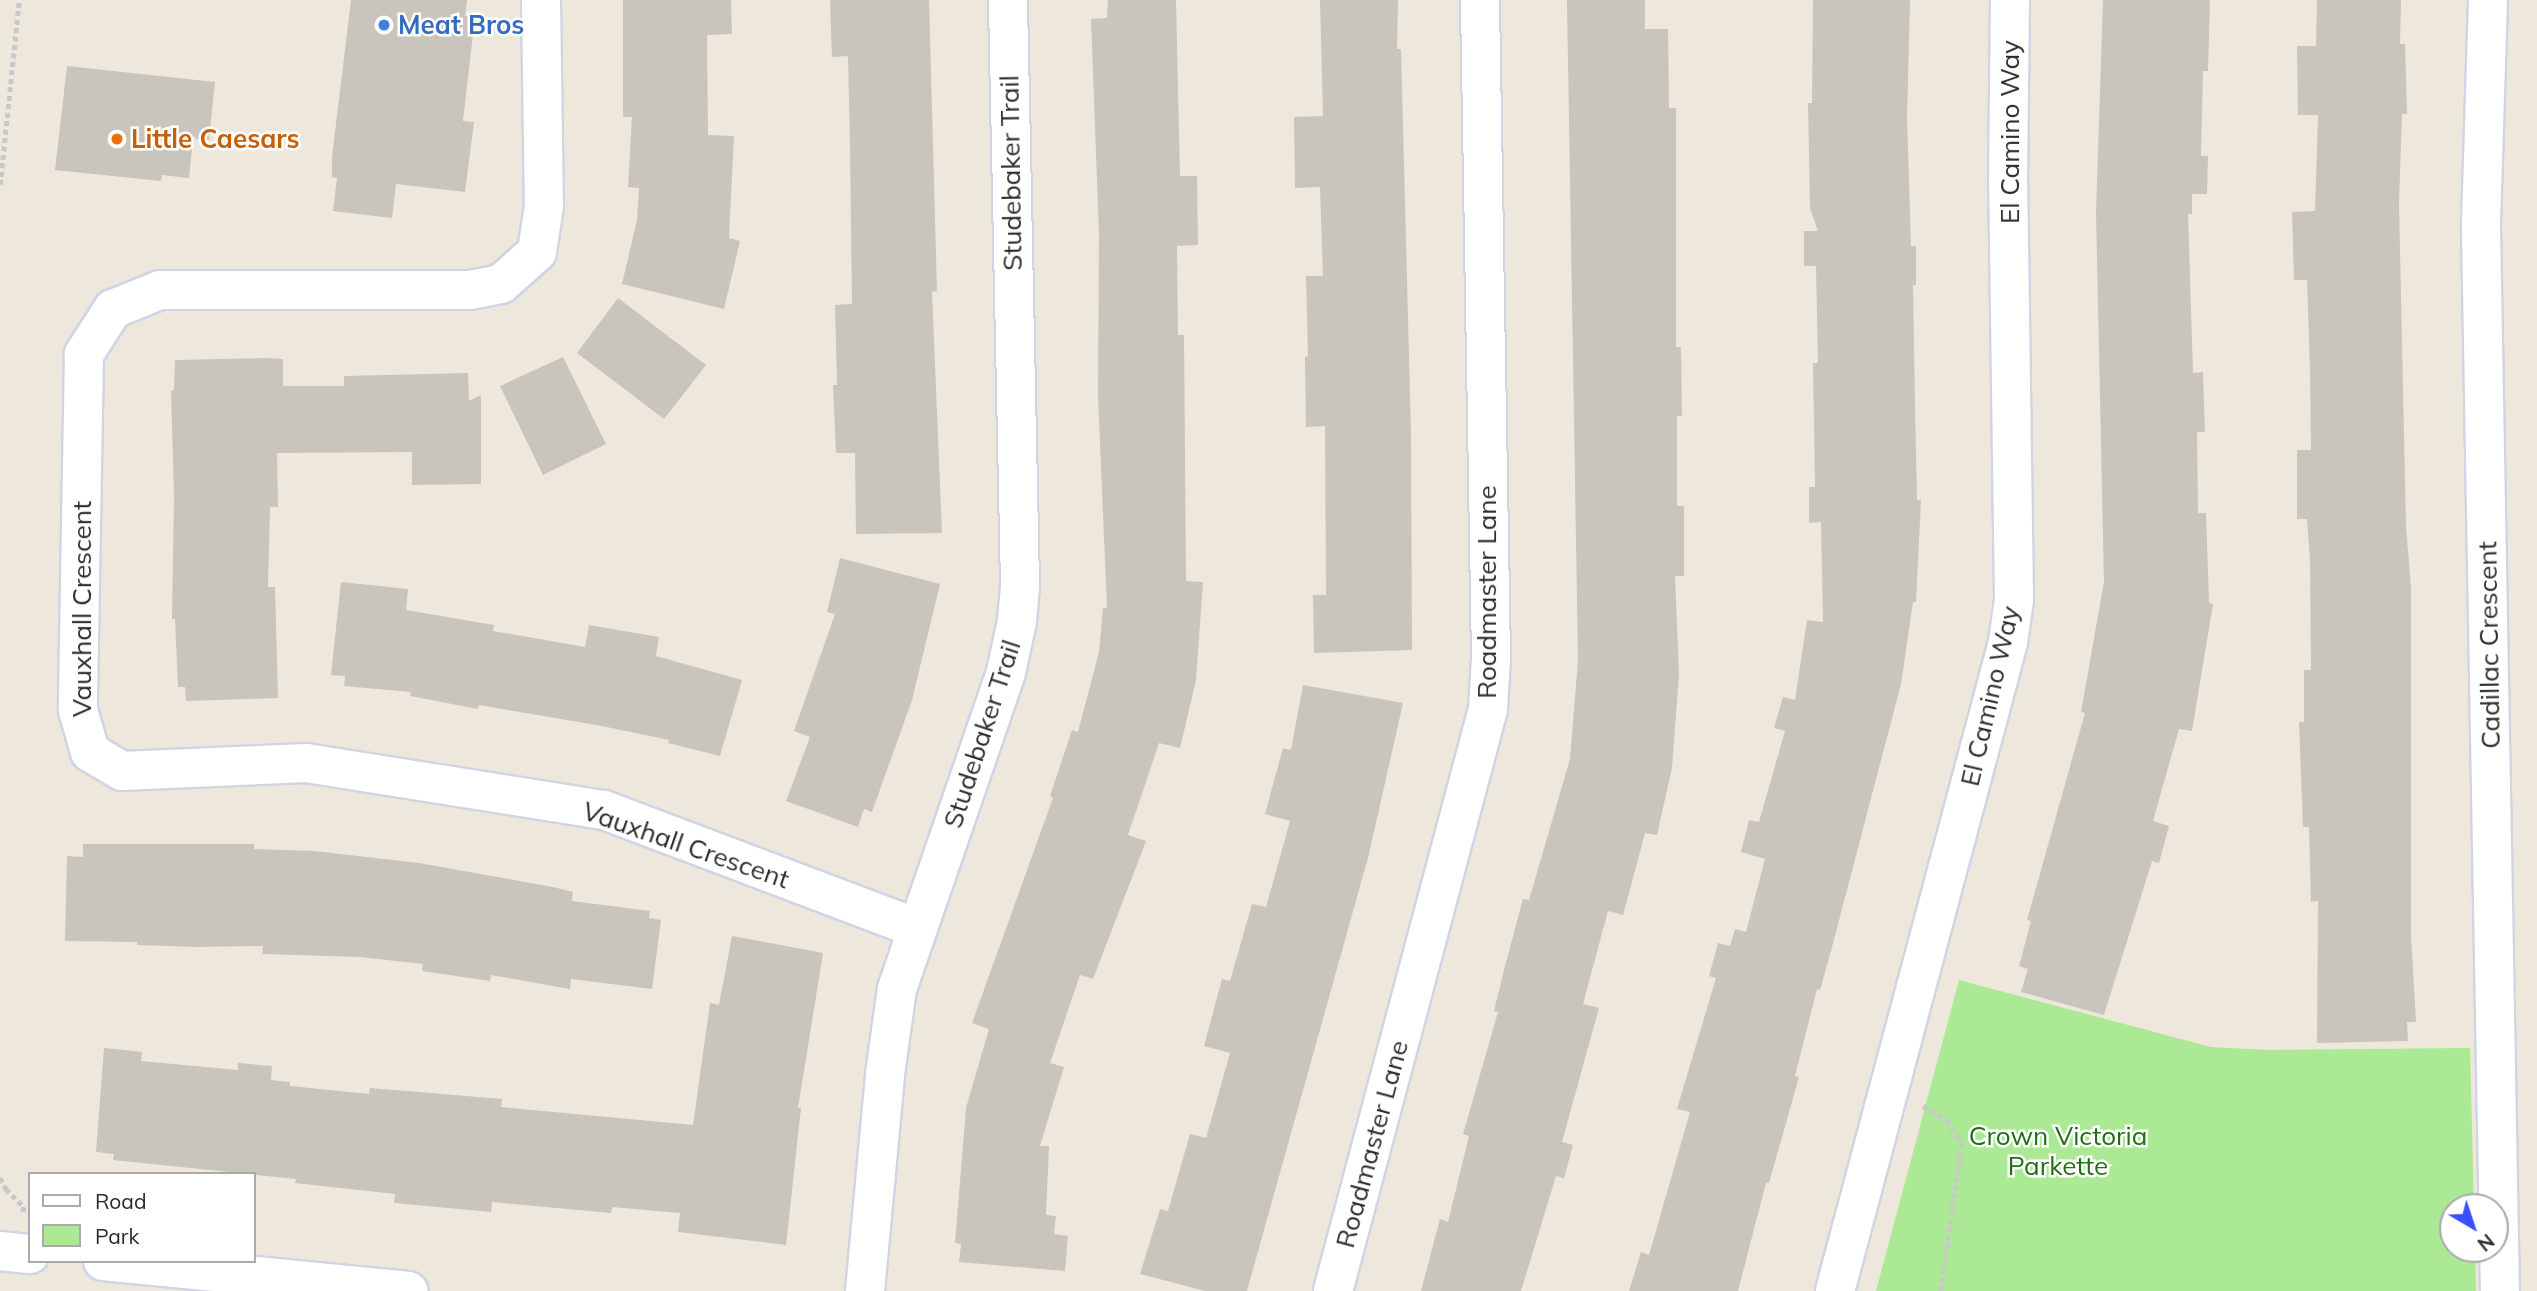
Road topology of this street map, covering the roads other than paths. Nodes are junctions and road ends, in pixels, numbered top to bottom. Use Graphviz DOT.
graph roads {
  1 [pos="541,0"];
  2 [pos="1008,0"];
  3 [pos="1480,0"];
  4 [pos="2010,0"];
  5 [pos="2487,0"];
  6 [pos="917,928"];
  7 [pos="0,1251"];
  8 [pos="28,1254"];
  9 [pos="123,1263"];
  10 [pos="409,1291"];
  11 [pos="865,1291"];
  12 [pos="1333,1291"];
  13 [pos="1835,1291"];
  14 [pos="2500,1291"];
  1 -- 6 [label="street, Vauxhall Crescent"];
  2 -- 6 [label="street, Studebaker Trail"];
  3 -- 12 [label="street, Roadmaster Lane"];
  4 -- 13 [label="street, El Camino Way"];
  5 -- 14 [label="street, Cadillac Crescent"];
  6 -- 11 [label="street, Studebaker Trail"];
  7 -- 8 [label="street"];
  9 -- 10 [label="street"];
}
